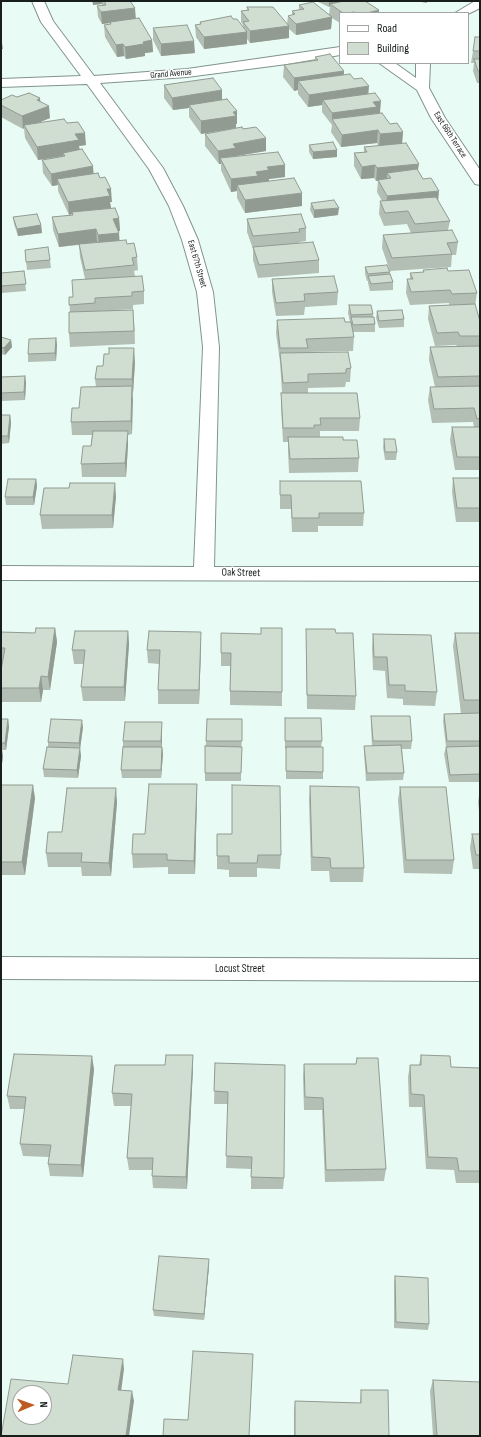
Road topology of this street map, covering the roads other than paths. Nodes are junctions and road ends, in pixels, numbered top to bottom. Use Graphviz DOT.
graph roads {
  1 [pos="38,1"];
  2 [pos="480,3"];
  3 [pos="463,12"];
  4 [pos="339,51"];
  5 [pos="387,64"];
  6 [pos="423,64"];
  7 [pos="91,80"];
  8 [pos="1,83"];
  9 [pos="422,88"];
  10 [pos="480,181"];
  11 [pos="1,572"];
  12 [pos="204,573"];
  13 [pos="480,574"];
  14 [pos="1,968"];
  15 [pos="480,970"];
  1 -- 7 [label="street, East 67th Street"];
  2 -- 3 [label="street"];
  4 -- 7 [label="street, Grand Avenue"];
  5 -- 9 [label="street, East 66th Terrace"];
  6 -- 9 [label="street"];
  7 -- 8 [label="street, Grand Avenue"];
  7 -- 12 [label="street, East 67th Street"];
  9 -- 10 [label="street, East 66th Terrace"];
  11 -- 12 [label="street, Oak Street"];
  12 -- 13 [label="street, Oak Street"];
  14 -- 15 [label="street, Locust Street"];
}
